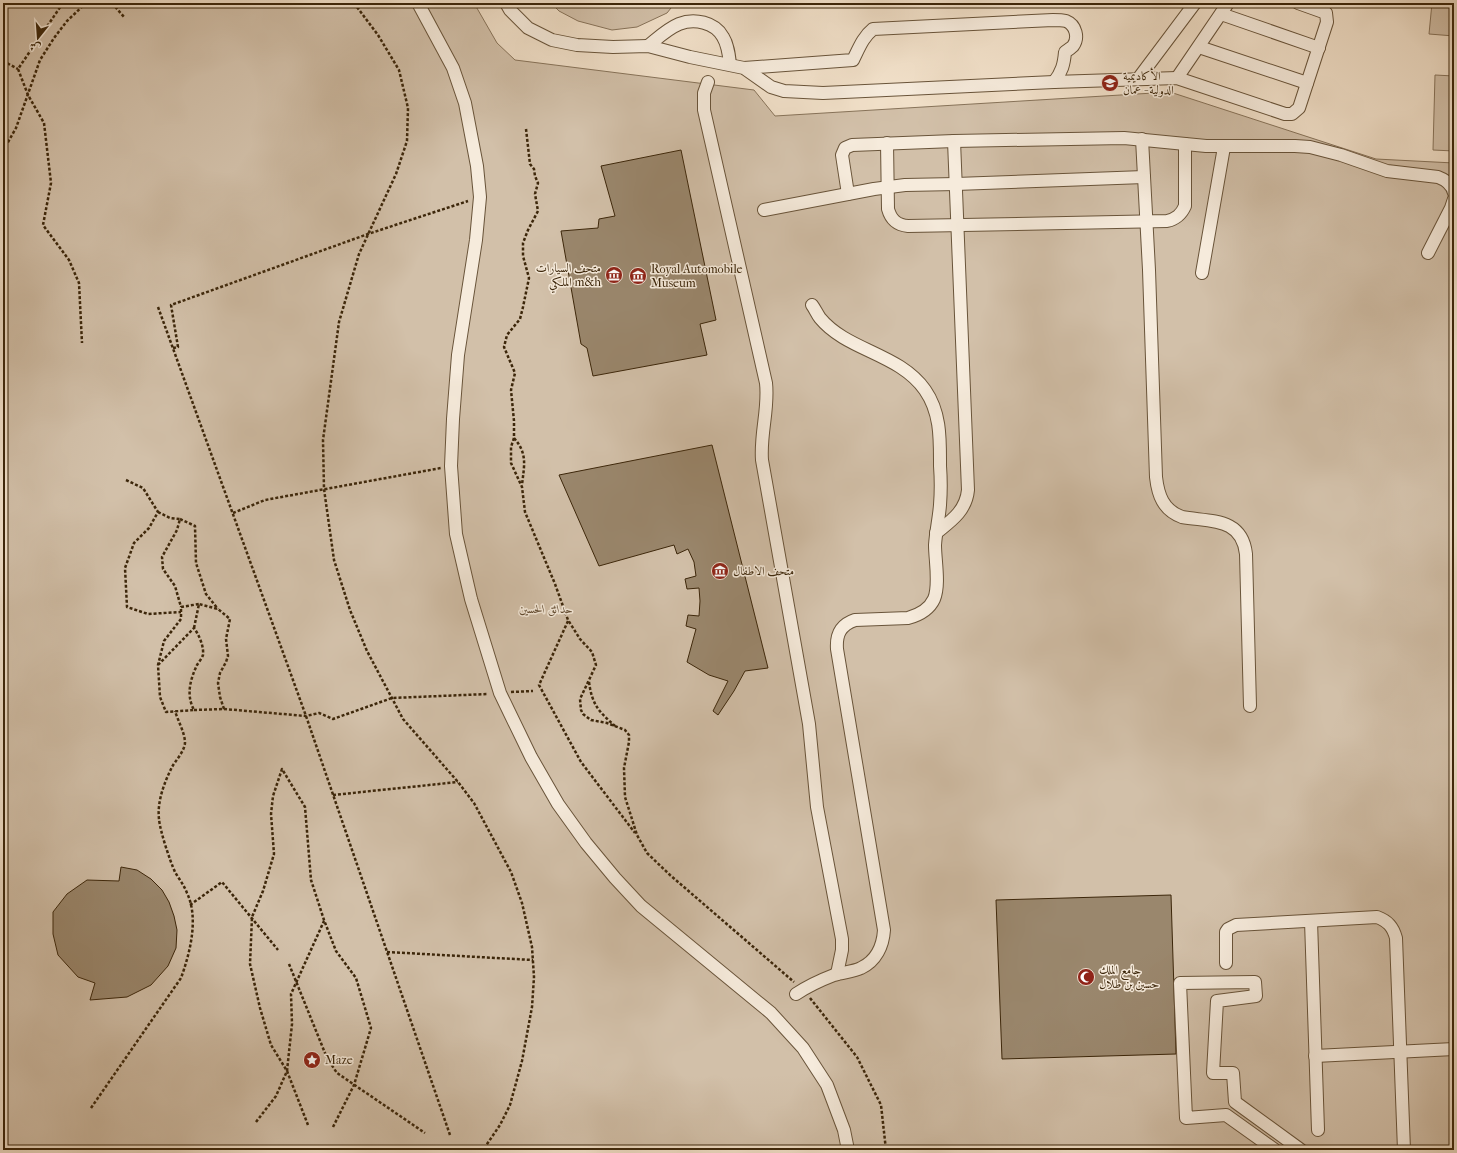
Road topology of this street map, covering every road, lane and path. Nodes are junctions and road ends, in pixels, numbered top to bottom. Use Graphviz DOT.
graph roads {
  1 [pos="64,3"];
  2 [pos="86,3"];
  3 [pos="112,3"];
  4 [pos="354,3"];
  5 [pos="418,3"];
  6 [pos="506,3"];
  7 [pos="1195,3"];
  8 [pos="1228,3"];
  9 [pos="1298,3"];
  10 [pos="1221,14"];
  11 [pos="124,17"];
  12 [pos="648,46"];
  13 [pos="1199,47"];
  14 [pos="1319,48"];
  15 [pos="3,61"];
  16 [pos="730,64"];
  17 [pos="744,68"];
  18 [pos="18,69"];
  19 [pos="1177,78"];
  20 [pos="1138,79"];
  21 [pos="708,82"];
  22 [pos="1054,82"];
  23 [pos="1307,83"];
  24 [pos="28,95"];
  25 [pos="526,128"];
  26 [pos="1142,139"];
  27 [pos="954,141"];
  28 [pos="886,143"];
  29 [pos="1185,144"];
  30 [pos="1224,147"];
  31 [pos="3,152"];
  32 [pos="1144,177"];
  33 [pos="956,184"];
  34 [pos="888,187"];
  35 [pos="1454,193"];
  36 [pos="848,194"];
  37 [pos="480,197"];
  38 [pos="1454,199"];
  39 [pos="764,210"];
  40 [pos="1147,222"];
  41 [pos="958,225"];
  42 [pos="368,234"];
  43 [pos="1428,253"];
  44 [pos="1202,273"];
  45 [pos="812,305"];
  46 [pos="158,307"];
  47 [pos="82,343"];
  48 [pos="173,348"];
  49 [pos="514,438"];
  50 [pos="451,466"];
  51 [pos="126,480"];
  52 [pos="522,487"];
  53 [pos="324,489"];
  54 [pos="158,512"];
  55 [pos="233,513"];
  56 [pos="180,519"];
  57 [pos="936,533"];
  58 [pos="199,604"];
  59 [pos="181,608"];
  60 [pos="218,609"];
  61 [pos="181,612"];
  62 [pos="568,620"];
  63 [pos="194,628"];
  64 [pos="158,665"];
  65 [pos="589,681"];
  66 [pos="533,691"];
  67 [pos="500,693"];
  68 [pos="392,698"];
  69 [pos="1250,706"];
  70 [pos="194,710"];
  71 [pos="224,710"];
  72 [pos="175,711"];
  73 [pos="306,716"];
  74 [pos="617,727"];
  75 [pos="458,782"];
  76 [pos="333,796"];
  77 [pos="637,835"];
  78 [pos="190,904"];
  79 [pos="252,917"];
  80 [pos="324,920"];
  81 [pos="1311,921"];
  82 [pos="278,950"];
  83 [pos="387,952"];
  84 [pos="533,960"];
  85 [pos="1226,963"];
  86 [pos="289,964"];
  87 [pos="837,974"];
  88 [pos="296,983"];
  89 [pos="799,992"];
  90 [pos="1454,1049"];
  91 [pos="1401,1052"];
  92 [pos="1315,1056"];
  93 [pos="288,1071"];
  94 [pos="354,1085"];
  95 [pos="91,1108"];
  96 [pos="256,1122"];
  97 [pos="308,1126"];
  98 [pos="333,1127"];
  99 [pos="1318,1130"];
  100 [pos="425,1133"];
  101 [pos="450,1134"];
  102 [pos="483,1150"];
  103 [pos="848,1150"];
  104 [pos="886,1150"];
  105 [pos="1275,1150"];
  106 [pos="1301,1150"];
  107 [pos="1404,1150"];
  1 -- 18 [label="path"];
  2 -- 24 [label="path"];
  3 -- 11 [label="path"];
  4 -- 42 [label="path"];
  5 -- 37 [label="street"];
  6 -- 12 [label="street"];
  7 -- 20 [label="street"];
  8 -- 10 [label="street"];
  9 -- 14 [label="street"];
  10 -- 13 [label="street"];
  10 -- 14 [label="street"];
  12 -- 16 [label="street"];
  12 -- 16 [label="street"];
  13 -- 19 [label="street"];
  13 -- 23 [label="street"];
  14 -- 23 [label="street"];
  15 -- 18 [label="path"];
  16 -- 17 [label="street"];
  17 -- 22 [label="street"];
  17 -- 22 [label="street"];
  18 -- 24 [label="path"];
  19 -- 20 [label="street"];
  19 -- 23 [label="street"];
  20 -- 22 [label="street"];
  21 -- 87 [label="street"];
  24 -- 31 [label="path"];
  24 -- 47 [label="path"];
  25 -- 49 [label="path"];
  26 -- 27 [label="street"];
  26 -- 29 [label="street"];
  26 -- 32 [label="street"];
  27 -- 28 [label="street"];
  27 -- 33 [label="street"];
  28 -- 34 [label="street"];
  28 -- 36 [label="street"];
  29 -- 30 [label="street"];
  29 -- 40 [label="street"];
  30 -- 35 [label="street"];
  30 -- 44 [label="street"];
  32 -- 33 [label="street"];
  32 -- 40 [label="street"];
  33 -- 34 [label="street"];
  33 -- 41 [label="street"];
  34 -- 36 [label="street"];
  34 -- 41 [label="street"];
  36 -- 39 [label="street"];
  37 -- 42 [label="path"];
  37 -- 50 [label="street"];
  38 -- 43 [label="street"];
  40 -- 41 [label="street"];
  40 -- 69 [label="street"];
  41 -- 57 [label="street"];
  42 -- 48 [label="path"];
  42 -- 53 [label="path"];
  45 -- 57 [label="street"];
  46 -- 48 [label="path"];
  48 -- 55 [label="path"];
  49 -- 52 [label="path"];
  49 -- 52 [label="path"];
  50 -- 53 [label="path"];
  50 -- 67 [label="street"];
  51 -- 54 [label="path"];
  52 -- 62 [label="path"];
  53 -- 55 [label="path"];
  53 -- 68 [label="path"];
  54 -- 56 [label="path"];
  54 -- 61 [label="path"];
  55 -- 73 [label="path"];
  56 -- 59 [label="path"];
  56 -- 60 [label="path"];
  57 -- 87 [label="street"];
  58 -- 59 [label="path"];
  58 -- 60 [label="path"];
  58 -- 63 [label="path"];
  59 -- 61 [label="path"];
  60 -- 71 [label="path"];
  61 -- 64 [label="path"];
  62 -- 65 [label="path"];
  62 -- 77 [label="path"];
  63 -- 64 [label="path"];
  63 -- 70 [label="path"];
  64 -- 72 [label="path"];
  65 -- 74 [label="path"];
  65 -- 74 [label="path"];
  66 -- 67 [label="path"];
  67 -- 68 [label="path"];
  67 -- 103 [label="street"];
  68 -- 73 [label="path"];
  68 -- 75 [label="path"];
  70 -- 71 [label="path"];
  70 -- 72 [label="path"];
  71 -- 73 [label="path"];
  72 -- 78 [label="path"];
  73 -- 76 [label="path"];
  74 -- 77 [label="path"];
  75 -- 76 [label="path"];
  75 -- 84 [label="path"];
  76 -- 83 [label="path"];
  77 -- 89 [label="path"];
  78 -- 79 [label="path"];
  78 -- 95 [label="path"];
  79 -- 80 [label="path"];
  79 -- 82 [label="path"];
  79 -- 93 [label="path"];
  80 -- 88 [label="path"];
  80 -- 94 [label="path"];
  81 -- 85 [label="street"];
  81 -- 91 [label="street"];
  81 -- 92 [label="street"];
  83 -- 84 [label="path"];
  83 -- 101 [label="path"];
  84 -- 102 [label="path"];
  86 -- 88 [label="path"];
  87 -- 89 [label="street"];
  88 -- 93 [label="path"];
  88 -- 94 [label="path"];
  89 -- 104 [label="path"];
  90 -- 91 [label="street"];
  91 -- 92 [label="street"];
  91 -- 107 [label="street"];
  92 -- 99 [label="street"];
  93 -- 96 [label="path"];
  93 -- 97 [label="path"];
  94 -- 98 [label="path"];
  94 -- 100 [label="path"];
  105 -- 106 [label="street"];
}
